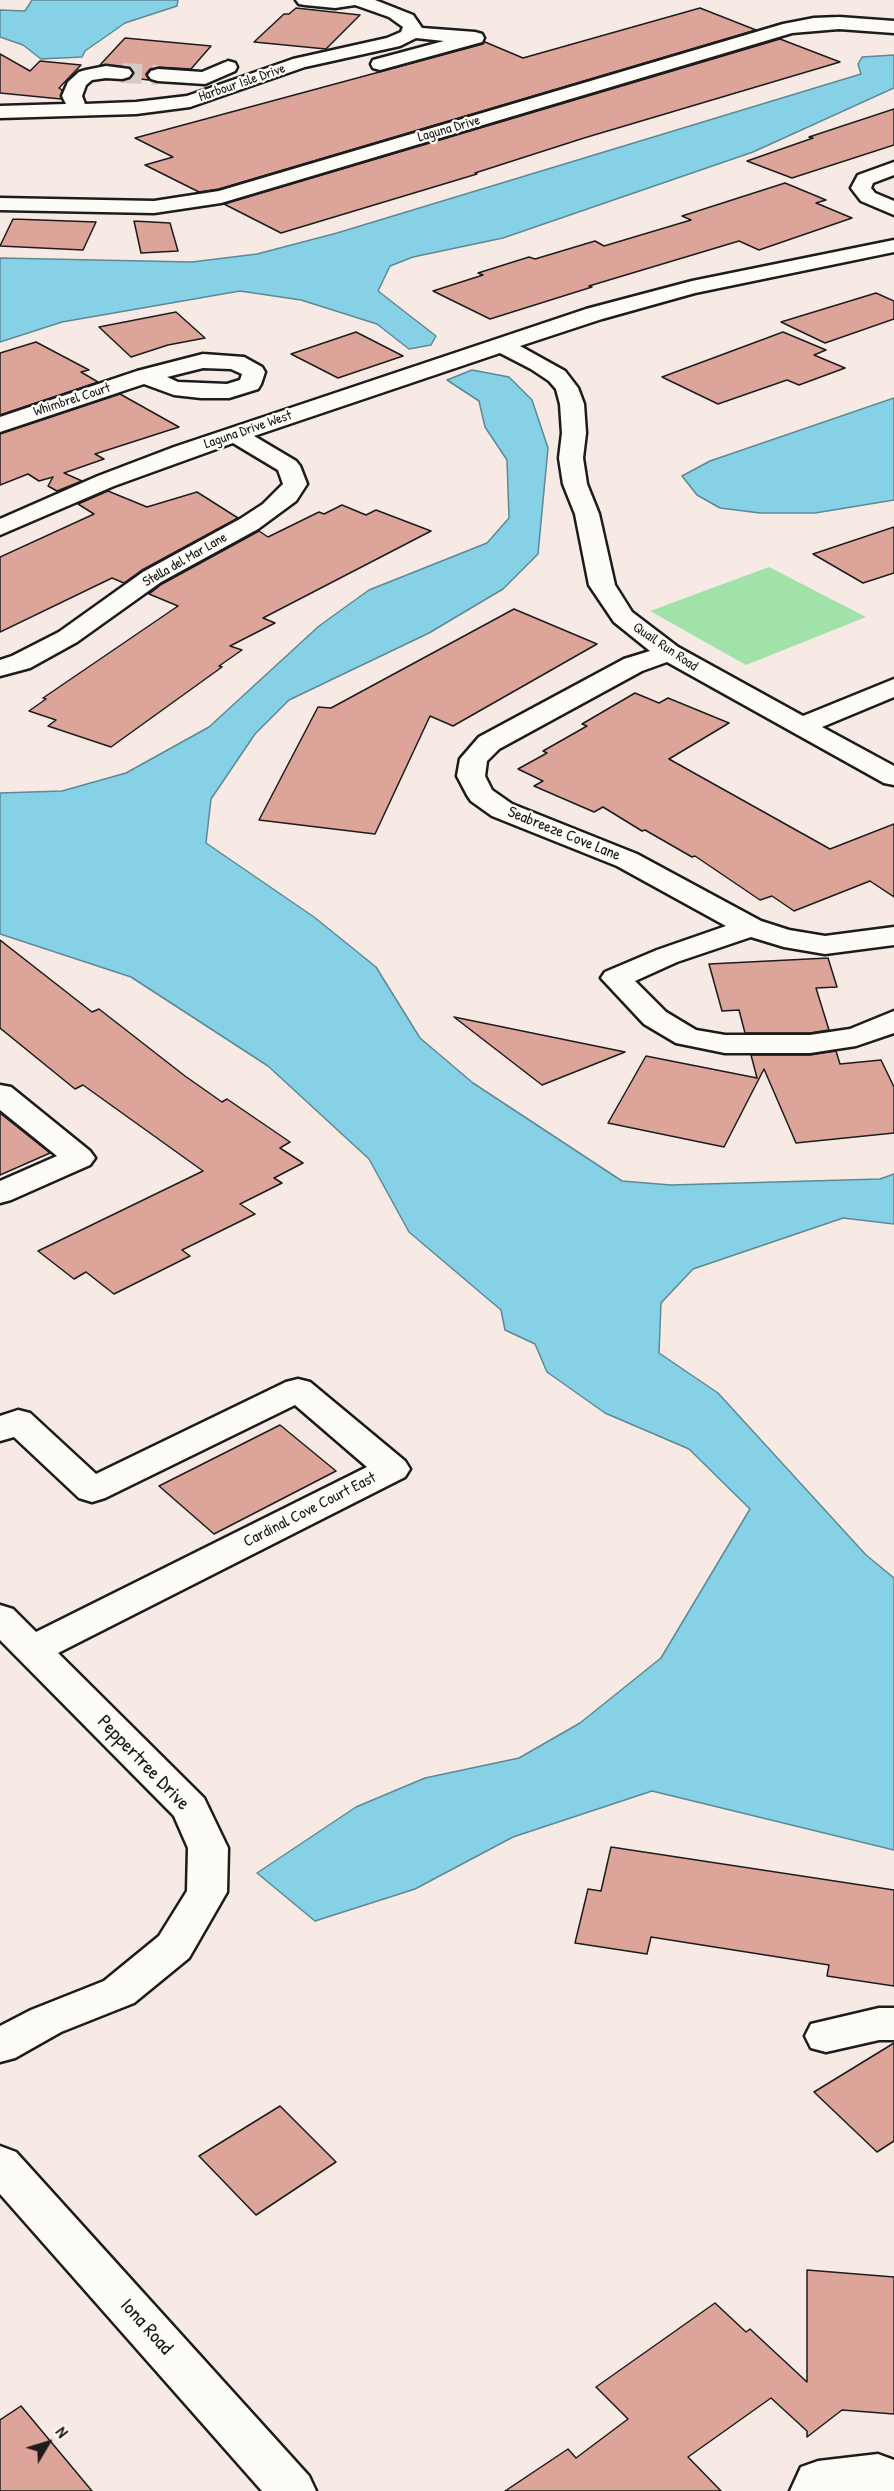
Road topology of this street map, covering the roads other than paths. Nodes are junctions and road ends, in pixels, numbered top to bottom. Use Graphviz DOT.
graph roads {
  1 [pos="306,0"];
  2 [pos="356,0"];
  3 [pos="894,27"];
  4 [pos="410,32"];
  5 [pos="361,69"];
  6 [pos="122,73"];
  7 [pos="158,75"];
  8 [pos="266,75"];
  9 [pos="258,97"];
  10 [pos="77,108"];
  11 [pos="0,112"];
  12 [pos="178,119"];
  13 [pos="894,168"];
  14 [pos="0,204"];
  15 [pos="894,209"];
  16 [pos="894,246"];
  17 [pos="501,345"];
  18 [pos="145,376"];
  19 [pos="0,425"];
  20 [pos="235,434"];
  21 [pos="0,528"];
  22 [pos="669,653"];
  23 [pos="0,668"];
  24 [pos="894,687"];
  25 [pos="801,726"];
  26 [pos="894,777"];
  27 [pos="751,927"];
  28 [pos="891,942"];
  29 [pos="894,1020"];
  30 [pos="0,1094"];
  31 [pos="0,1193"];
  32 [pos="0,1430"];
  33 [pos="0,1618"];
  34 [pos="32,1650"];
  35 [pos="894,2024"];
  36 [pos="826,2036"];
  37 [pos="0,2046"];
  38 [pos="0,2164"];
  39 [pos="894,2487"];
  40 [pos="292,2491"];
  41 [pos="814,2491"];
  1 -- 2 [label="street"];
  2 -- 4 [label="street"];
  3 -- 14 [label="street, Laguna Drive"];
  4 -- 5 [label="street"];
  4 -- 8 [label="street, Harbour Isle Drive"];
  6 -- 10 [label="street"];
  7 -- 8 [label="street"];
  8 -- 10 [label="street, Harbour Isle Drive"];
  9 -- 12 [label="street"];
  10 -- 11 [label="street, Harbour Isle Drive"];
  13 -- 15 [label="street"];
  16 -- 17 [label="street"];
  17 -- 20 [label="street, Laguna Drive West"];
  17 -- 22 [label="street, Quail Run Road"];
  18 -- 19 [label="street, Whimbrel Court"];
  20 -- 21 [label="street, Laguna Drive West"];
  20 -- 23 [label="street, Stella del Mar Lane"];
  22 -- 25 [label="street, Quail Run Road"];
  22 -- 27 [label="street, Seabreeze Cove Lane"];
  24 -- 25 [label="street"];
  25 -- 26 [label="street, Quail Run Road"];
  27 -- 28 [label="street, Seabreeze Cove Lane"];
  27 -- 29 [label="street"];
  30 -- 31 [label="street"];
  32 -- 34 [label="street, Cardinal Cove Court East"];
  33 -- 34 [label="street, Peppertree Drive"];
  34 -- 37 [label="street, Peppertree Drive"];
  35 -- 36 [label="street"];
  38 -- 40 [label="street, Iona Road"];
  39 -- 41 [label="street"];
}
